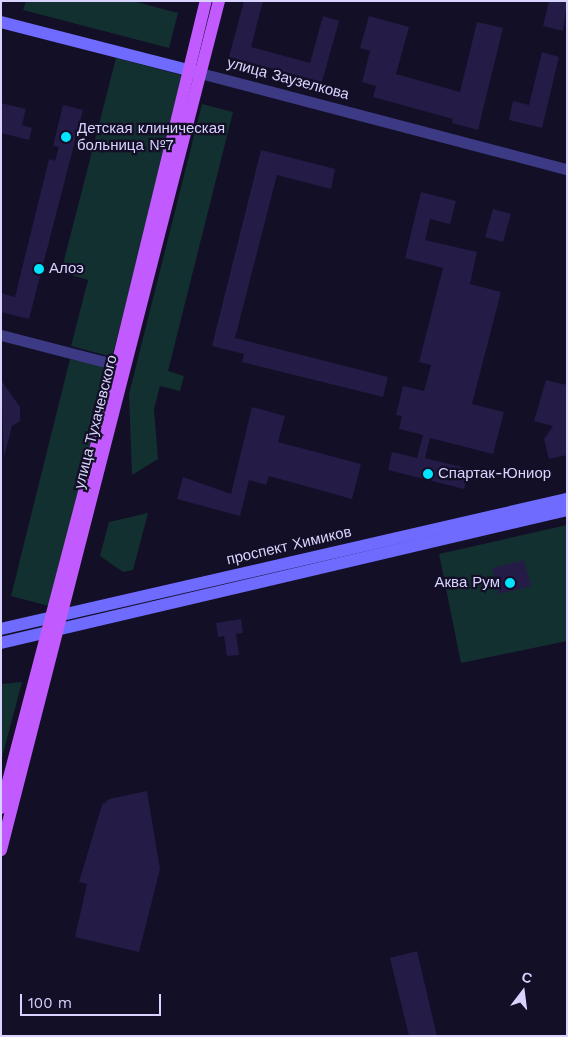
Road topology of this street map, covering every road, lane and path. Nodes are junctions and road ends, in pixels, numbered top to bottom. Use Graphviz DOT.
graph roads {
  1 [pos="206,1"];
  2 [pos="219,1"];
  3 [pos="1,22"];
  4 [pos="195,72"];
  5 [pos="567,169"];
  6 [pos="1,335"];
  7 [pos="117,365"];
  8 [pos="567,498"];
  9 [pos="567,510"];
  10 [pos="58,616"];
  11 [pos="1,629"];
  12 [pos="54,632"];
  13 [pos="1,643"];
  14 [pos="1,808"];
  15 [pos="1,850"];
  1 -- 4 [label="main road, улица Тухачевского"];
  2 -- 4 [label="main road, улица Тухачевского"];
  3 -- 4 [label="main road, улица Заузелкова"];
  4 -- 5 [label="street, улица Заузелкова"];
  4 -- 7 [label="main road, улица Тухачевского"];
  4 -- 10 [label="main road, улица Тухачевского"];
  6 -- 7 [label="street"];
  7 -- 10 [label="main road, улица Тухачевского"];
  8 -- 10 [label="main road, проспект Химиков"];
  9 -- 12 [label="main road, проспект Химиков"];
  10 -- 11 [label="main road, проспект Химиков"];
  10 -- 12 [label="main road, улица Тухачевского"];
  12 -- 13 [label="main road, проспект Химиков"];
  12 -- 14 [label="main road, улица Тухачевского"];
  12 -- 15 [label="main road, улица Тухачевского"];
}
